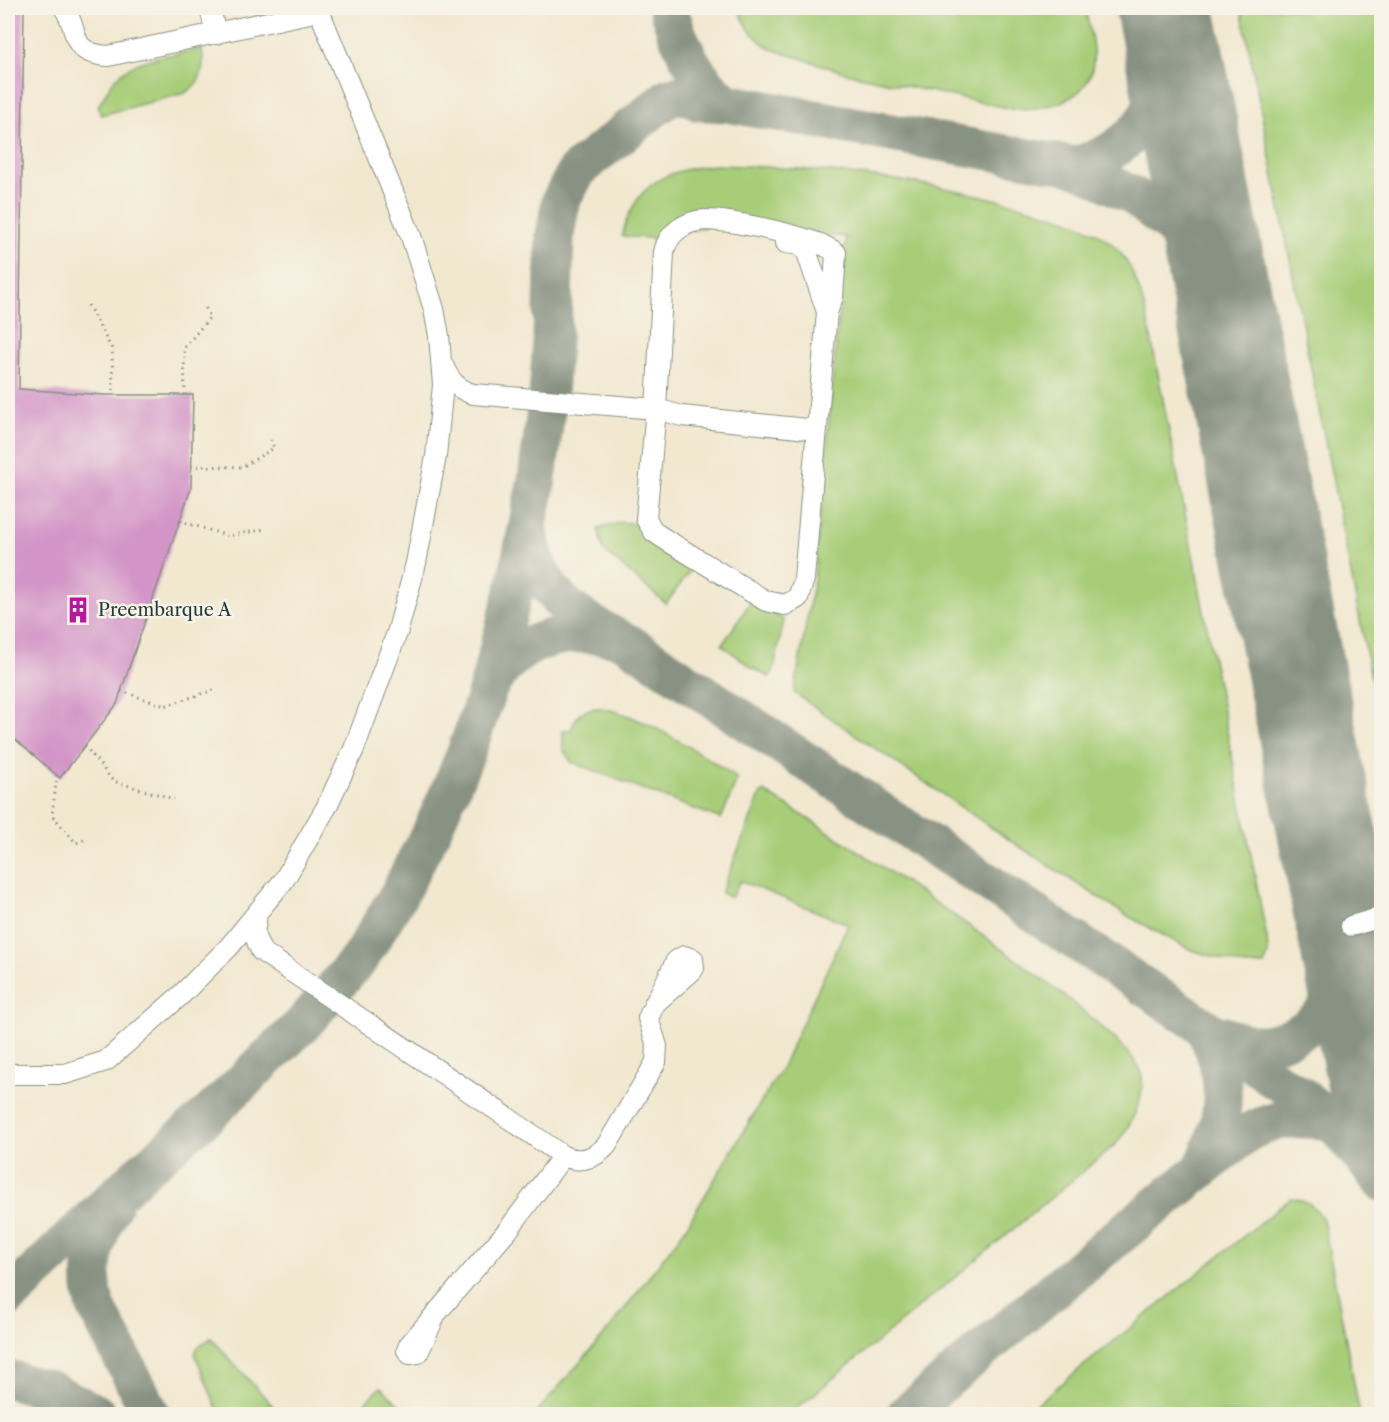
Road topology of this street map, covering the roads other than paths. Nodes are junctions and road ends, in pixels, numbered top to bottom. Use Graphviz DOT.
graph roads {
  1 [pos="64,8"];
  2 [pos="210,8"];
  3 [pos="318,9"];
  4 [pos="216,34"];
  5 [pos="763,230"];
  6 [pos="827,312"];
  7 [pos="442,365"];
  8 [pos="472,394"];
  9 [pos="656,409"];
  10 [pos="439,426"];
  11 [pos="818,430"];
  12 [pos="257,914"];
  13 [pos="1382,917"];
  14 [pos="1351,926"];
  15 [pos="229,947"];
  16 [pos="261,951"];
  17 [pos="654,1004"];
  18 [pos="14,1073"];
  19 [pos="563,1156"];
  20 [pos="434,1318"];
  1 -- 4 [label="lane"];
  2 -- 4 [label="lane"];
  3 -- 4 [label="lane"];
  3 -- 7 [label="lane"];
  5 -- 6 [label="lane"];
  5 -- 6 [label="lane"];
  5 -- 9 [label="lane"];
  6 -- 11 [label="lane"];
  7 -- 8 [label="lane"];
  7 -- 10 [label="lane"];
  8 -- 9 [label="lane"];
  8 -- 10 [label="lane"];
  9 -- 11 [label="lane"];
  9 -- 11 [label="lane"];
  10 -- 12 [label="lane"];
  12 -- 15 [label="lane"];
  12 -- 16 [label="lane"];
  13 -- 14 [label="lane"];
  15 -- 16 [label="lane"];
  15 -- 18 [label="lane"];
  16 -- 19 [label="lane"];
  17 -- 19 [label="lane"];
  19 -- 20 [label="lane"];
}
